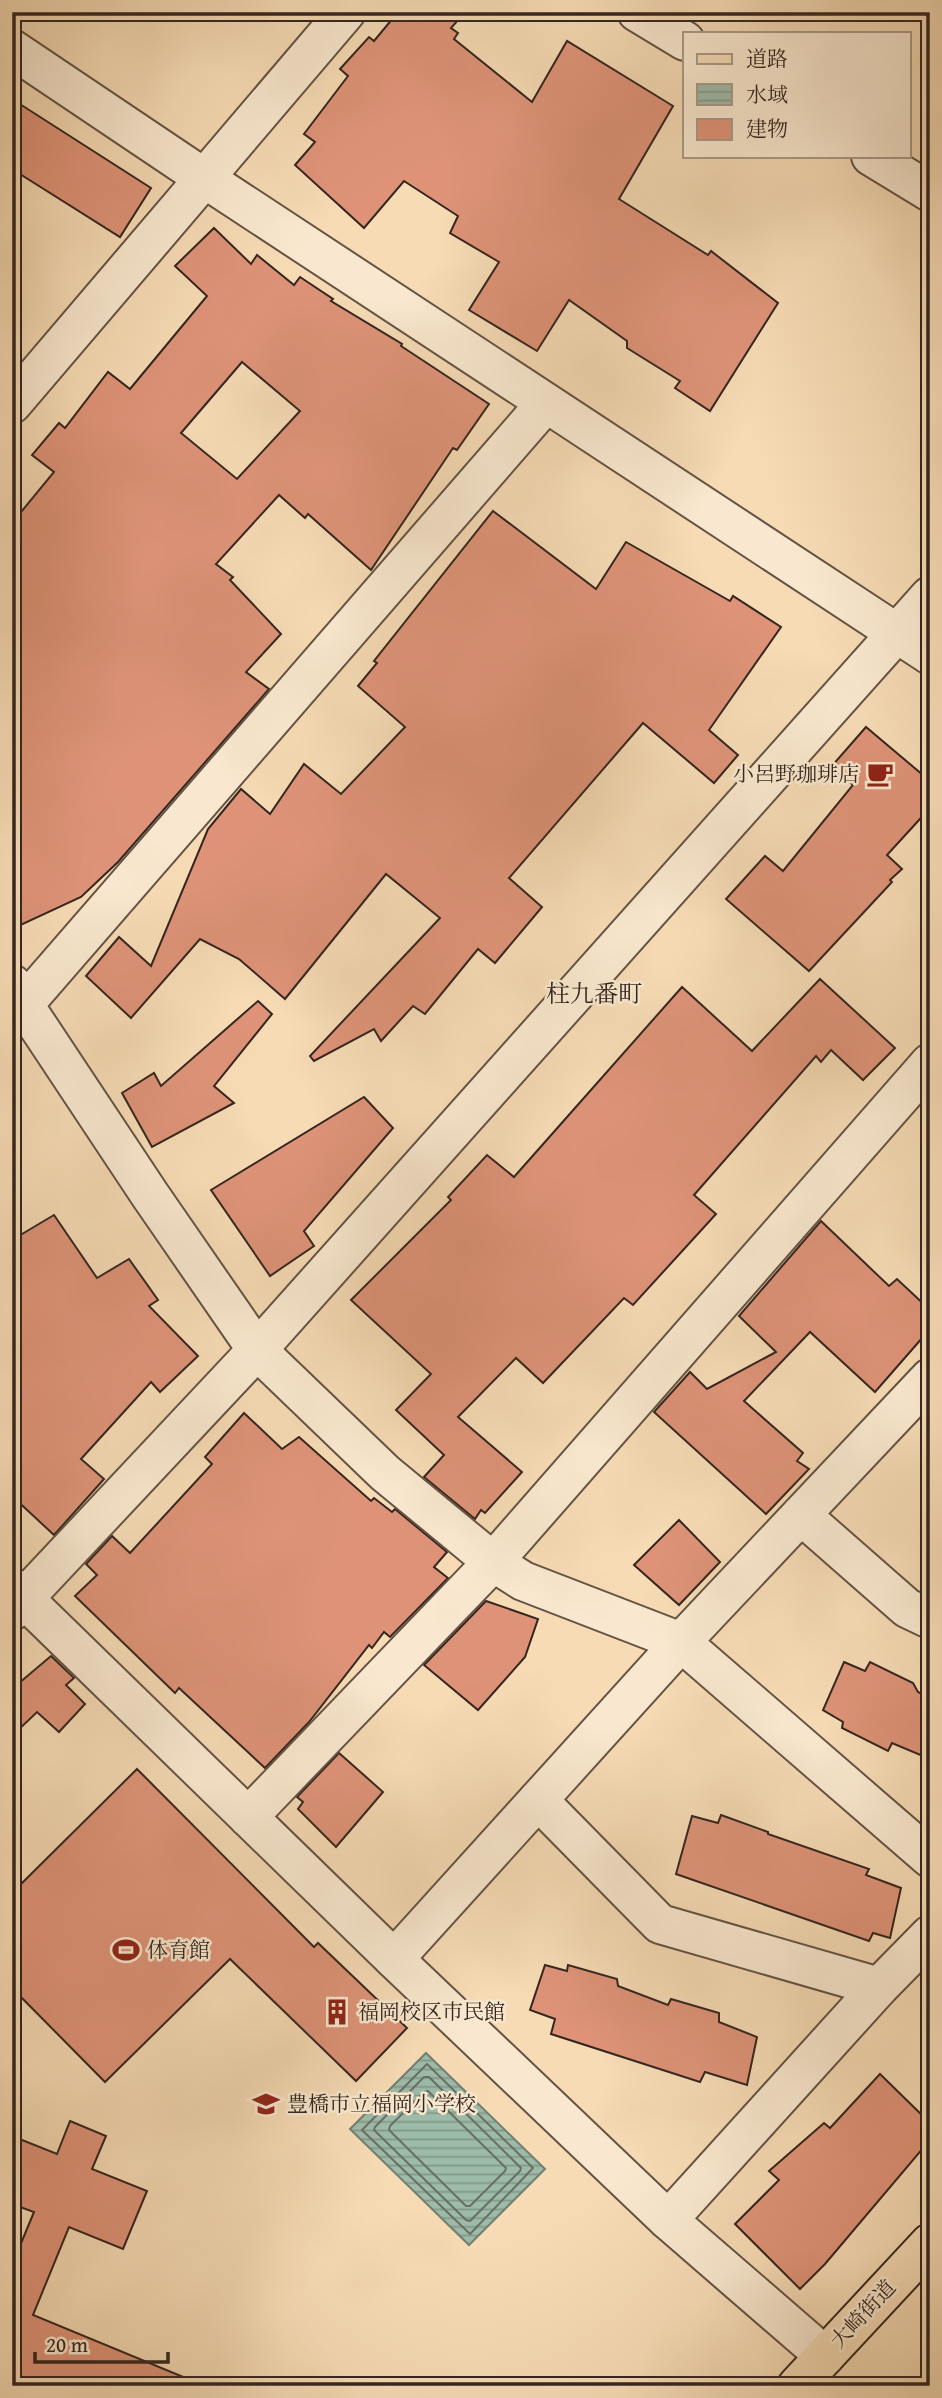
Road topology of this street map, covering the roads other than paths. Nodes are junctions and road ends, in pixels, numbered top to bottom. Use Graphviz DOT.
graph roads {
  1 [pos="346,12"];
  2 [pos="637,12"];
  3 [pos="683,40"];
  4 [pos="12,50"];
  5 [pos="874,158"];
  6 [pos="204,178"];
  7 [pos="930,191"];
  8 [pos="546,403"];
  9 [pos="12,404"];
  10 [pos="930,596"];
  11 [pos="897,632"];
  12 [pos="930,655"];
  13 [pos="16,1002"];
  14 [pos="930,1063"];
  15 [pos="257,1350"];
  16 [pos="930,1378"];
  17 [pos="801,1516"];
  18 [pos="493,1562"];
  19 [pos="16,1599"];
  20 [pos="930,1619"];
  21 [pos="681,1642"];
  22 [pos="538,1800"];
  23 [pos="248,1818"];
  24 [pos="930,1858"];
  25 [pos="930,1935"];
  26 [pos="394,1959"];
  27 [pos="879,1987"];
  28 [pos="668,2220"];
  29 [pos="929,2246"];
  30 [pos="824,2356"];
  31 [pos="797,2386"];
  1 -- 6 [label="street"];
  2 -- 3 [label="street"];
  4 -- 6 [label="street"];
  5 -- 7 [label="street"];
  6 -- 8 [label="street"];
  6 -- 9 [label="street"];
  8 -- 11 [label="street"];
  8 -- 13 [label="street"];
  10 -- 11 [label="street"];
  11 -- 12 [label="street"];
  11 -- 15 [label="street"];
  13 -- 15 [label="street"];
  14 -- 18 [label="street"];
  15 -- 18 [label="street"];
  15 -- 19 [label="street"];
  16 -- 17 [label="street"];
  17 -- 20 [label="street"];
  17 -- 21 [label="street"];
  18 -- 21 [label="street"];
  18 -- 23 [label="street"];
  19 -- 23 [label="street"];
  21 -- 22 [label="street"];
  21 -- 24 [label="street"];
  22 -- 26 [label="street"];
  22 -- 27 [label="street"];
  23 -- 26 [label="street"];
  25 -- 27 [label="street"];
  26 -- 28 [label="street"];
  27 -- 28 [label="street"];
  28 -- 30 [label="street"];
  29 -- 30 [label="main road, 大崎街道"];
  30 -- 31 [label="main road, 大崎街道"];
}
